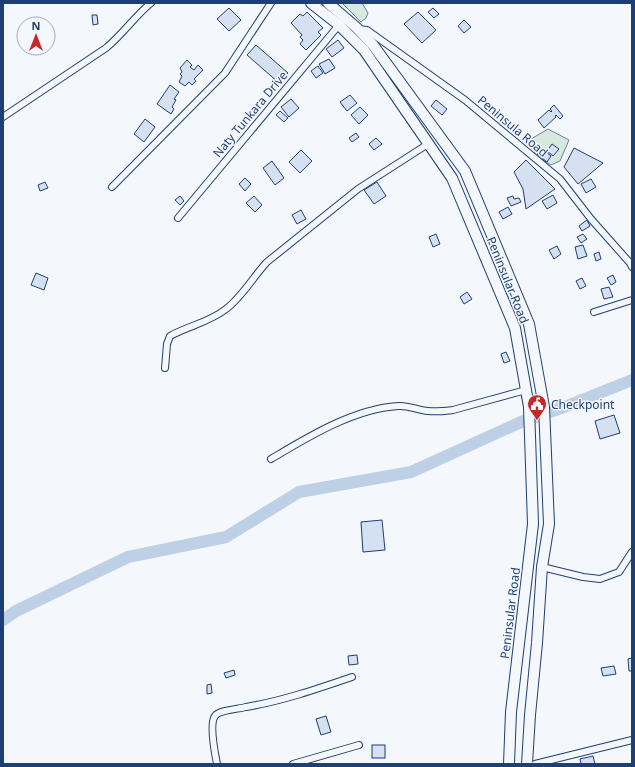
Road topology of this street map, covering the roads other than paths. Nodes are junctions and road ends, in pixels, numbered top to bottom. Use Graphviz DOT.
graph roads {
  1 [pos="151,3"];
  2 [pos="271,3"];
  3 [pos="311,3"];
  4 [pos="328,3"];
  5 [pos="336,3"];
  6 [pos="340,25"];
  7 [pos="362,29"];
  8 [pos="3,117"];
  9 [pos="428,144"];
  10 [pos="112,187"];
  11 [pos="178,218"];
  12 [pos="631,264"];
  13 [pos="632,300"];
  14 [pos="594,312"];
  15 [pos="165,368"];
  16 [pos="526,390"];
  17 [pos="270,459"];
  18 [pos="632,552"];
  19 [pos="542,567"];
  20 [pos="352,678"];
  21 [pos="632,740"];
  22 [pos="359,745"];
  23 [pos="217,764"];
  24 [pos="293,764"];
  25 [pos="509,764"];
  26 [pos="527,764"];
  27 [pos="535,764"];
  1 -- 8 [label="street"];
  2 -- 10 [label="street"];
  3 -- 6 [label="main road, Peninsular Road"];
  4 -- 7 [label="main road, Peninsular Road"];
  5 -- 7 [label="street, Peninsula Road"];
  6 -- 9 [label="main road, Peninsular Road"];
  6 -- 11 [label="street, Naty Tunkara Drive"];
  7 -- 12 [label="street, Peninsula Road"];
  7 -- 19 [label="main road, Peninsular Road"];
  9 -- 15 [label="street"];
  9 -- 16 [label="main road, Peninsular Road"];
  13 -- 14 [label="street"];
  16 -- 17 [label="street"];
  16 -- 25 [label="main road, Peninsular Road"];
  18 -- 19 [label="street"];
  19 -- 26 [label="main road, Peninsular Road"];
  20 -- 23 [label="street"];
  21 -- 27 [label="street"];
  22 -- 24 [label="street"];
}
